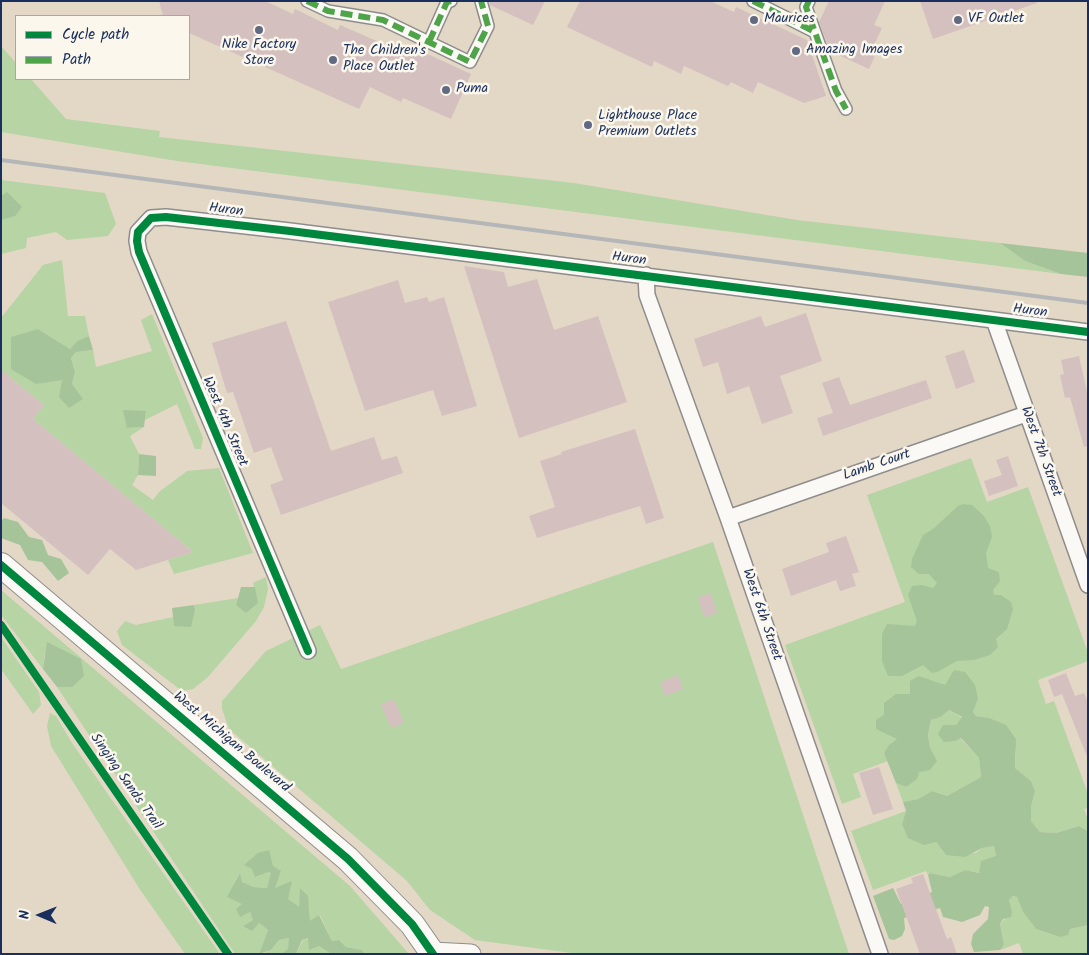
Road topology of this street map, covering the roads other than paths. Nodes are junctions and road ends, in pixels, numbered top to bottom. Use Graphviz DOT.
graph roads {
  1 [pos="307,1"];
  2 [pos="450,1"];
  3 [pos="481,1"];
  4 [pos="753,1"];
  5 [pos="809,1"];
  6 [pos="815,32"];
  7 [pos="428,42"];
  8 [pos="846,109"];
  9 [pos="166,216"];
  10 [pos="646,275"];
  11 [pos="994,320"];
  12 [pos="1088,332"];
  13 [pos="1026,414"];
  14 [pos="728,518"];
  15 [pos="1,565"];
  16 [pos="1088,585"];
  17 [pos="308,651"];
  18 [pos="433,953"];
  19 [pos="471,954"];
  20 [pos="880,954"];
  1 -- 7 [label="street"];
  2 -- 7 [label="street"];
  3 -- 7 [label="street"];
  4 -- 6 [label="street"];
  5 -- 6 [label="street"];
  6 -- 8 [label="street"];
  9 -- 10 [label="street, Huron"];
  9 -- 17 [label="street, West 4th Street"];
  10 -- 11 [label="street, Huron"];
  10 -- 14 [label="street, West 6th Street"];
  11 -- 12 [label="street, Huron"];
  11 -- 13 [label="street, West 7th Street"];
  13 -- 14 [label="street, Lamb Court"];
  13 -- 16 [label="street, West 7th Street"];
  14 -- 20 [label="street, West 6th Street"];
  15 -- 18 [label="main road, West Michigan Boulevard"];
  18 -- 19 [label="street"];
}
